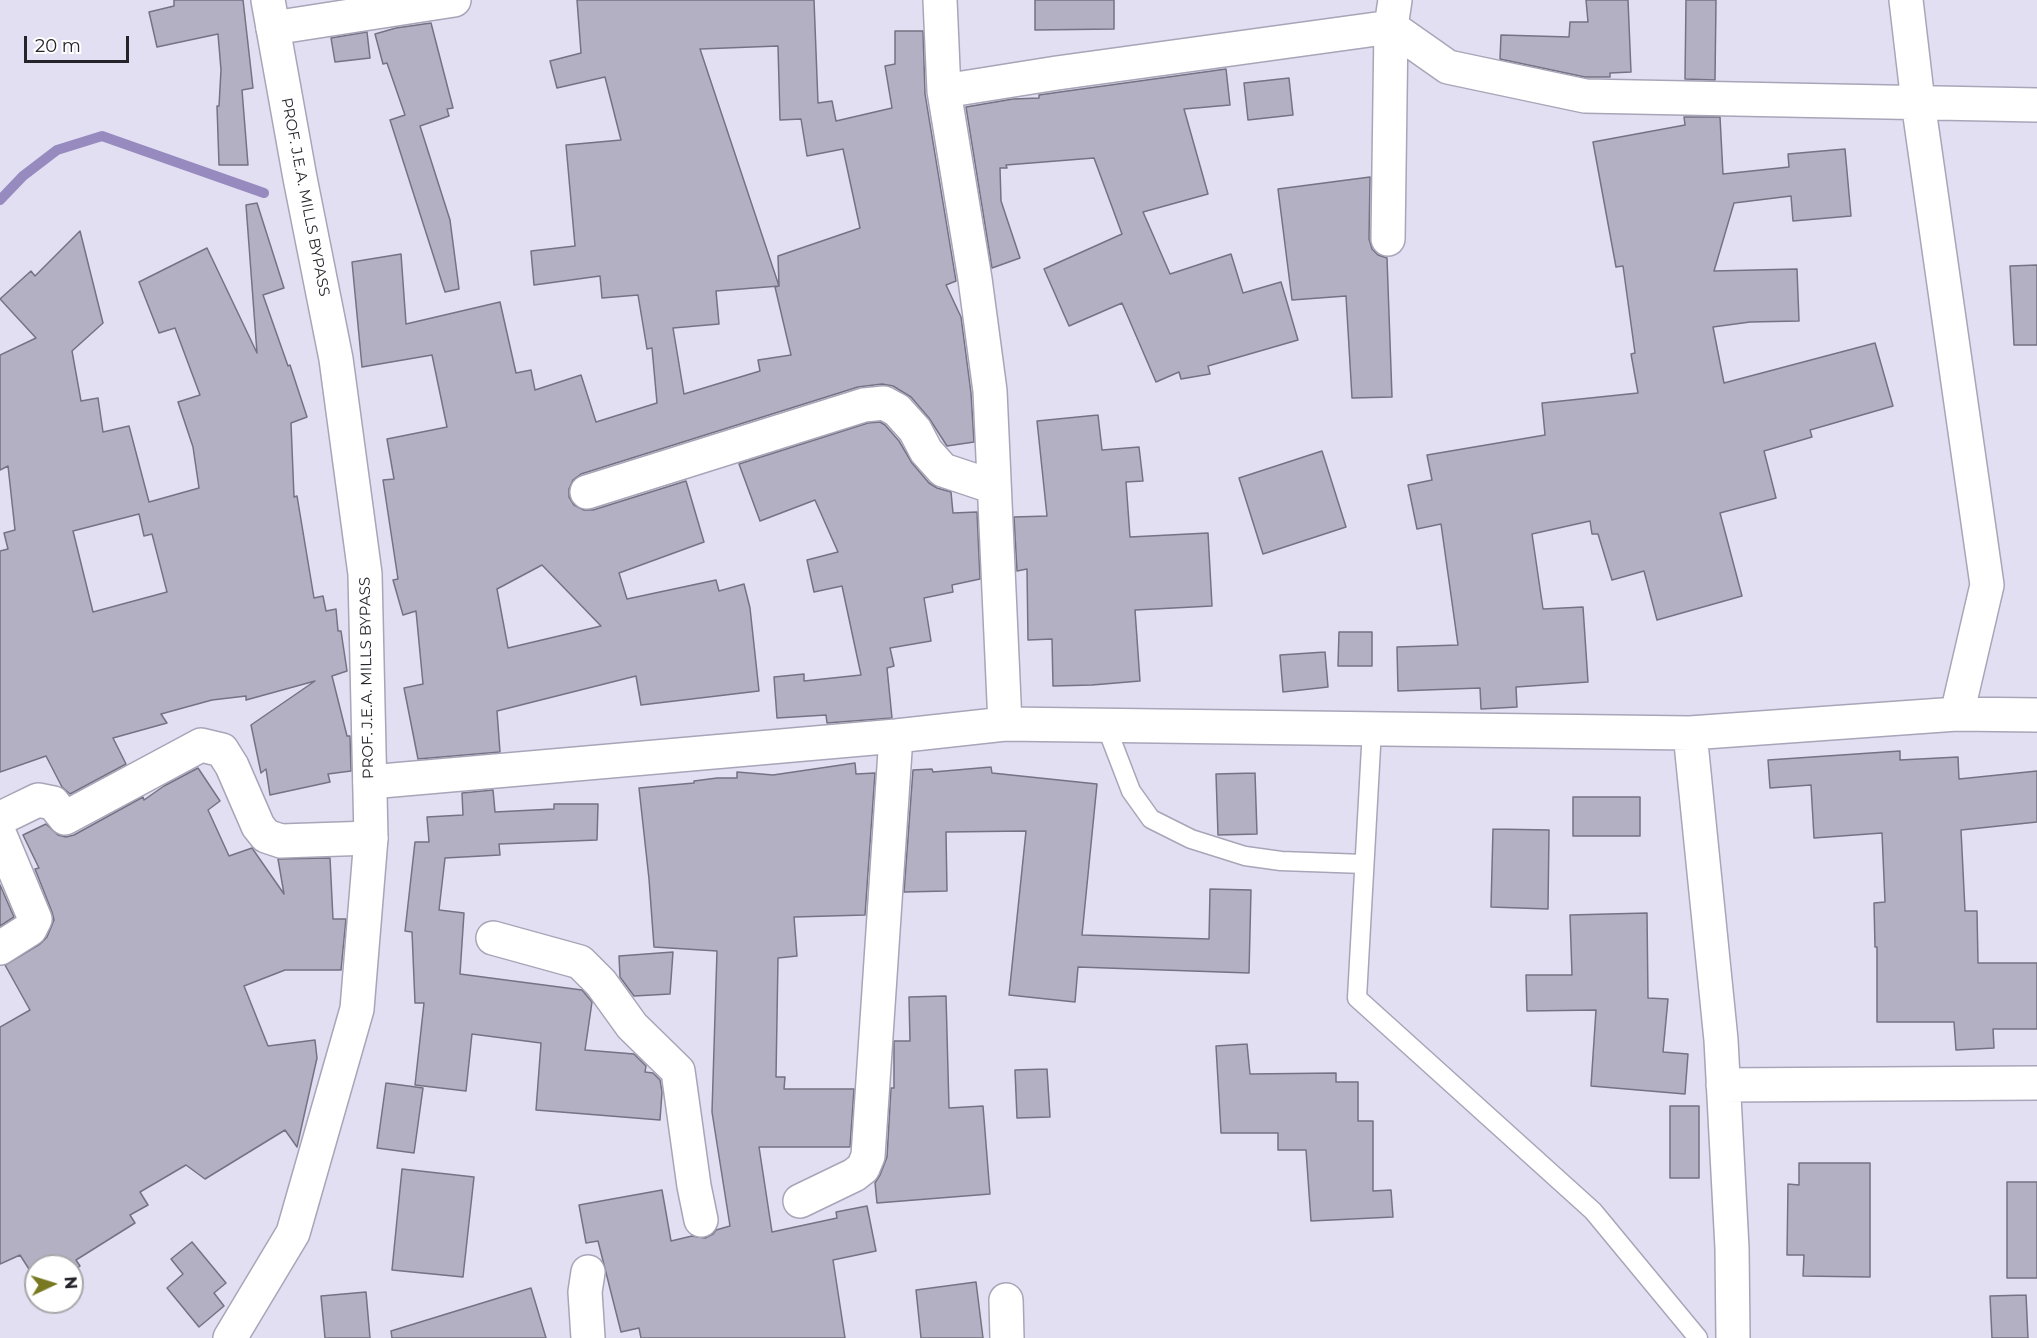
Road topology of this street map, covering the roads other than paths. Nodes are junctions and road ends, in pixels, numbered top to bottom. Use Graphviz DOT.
graph roads {
  1 [pos="454,0"];
  2 [pos="940,0"];
  3 [pos="1906,0"];
  4 [pos="1393,13"];
  5 [pos="271,14"];
  6 [pos="944,91"];
  7 [pos="1918,102"];
  8 [pos="2037,105"];
  9 [pos="1388,239"];
  10 [pos="994,487"];
  11 [pos="587,492"];
  12 [pos="1957,714"];
  13 [pos="2037,714"];
  14 [pos="1005,724"];
  15 [pos="1106,726"];
  16 [pos="1372,729"];
  17 [pos="1690,733"];
  18 [pos="896,736"];
  19 [pos="370,782"];
  20 [pos="0,823"];
  21 [pos="0,835"];
  22 [pos="371,838"];
  23 [pos="1364,864"];
  24 [pos="493,938"];
  25 [pos="0,948"];
  26 [pos="2037,1083"];
  27 [pos="1723,1085"];
  28 [pos="800,1201"];
  29 [pos="701,1220"];
  30 [pos="588,1272"];
  31 [pos="1006,1300"];
  32 [pos="230,1338"];
  33 [pos="588,1338"];
  34 [pos="1007,1338"];
  35 [pos="1698,1338"];
  36 [pos="1733,1338"];
  1 -- 5 [label="street"];
  2 -- 6 [label="street"];
  3 -- 7 [label="street"];
  4 -- 6 [label="street"];
  4 -- 7 [label="street"];
  4 -- 9 [label="street"];
  5 -- 19 [label="street, PROF. J.E.A. MILLS BYPASS"];
  6 -- 10 [label="street"];
  7 -- 8 [label="street"];
  7 -- 12 [label="street"];
  10 -- 11 [label="street"];
  10 -- 14 [label="street"];
  12 -- 13 [label="street"];
  12 -- 17 [label="street"];
  14 -- 15 [label="street"];
  14 -- 18 [label="street"];
  15 -- 16 [label="street"];
  15 -- 23 [label="lane"];
  16 -- 17 [label="street"];
  16 -- 23 [label="lane"];
  17 -- 27 [label="street"];
  18 -- 19 [label="street"];
  18 -- 28 [label="street"];
  19 -- 22 [label="street, PROF. J.E.A. MILLS BYPASS"];
  20 -- 22 [label="street"];
  21 -- 25 [label="street"];
  22 -- 32 [label="street, PROF. J.E.A. MILLS BYPASS"];
  23 -- 35 [label="lane"];
  24 -- 29 [label="street"];
  26 -- 27 [label="street"];
  27 -- 36 [label="street"];
  30 -- 33 [label="street"];
  31 -- 34 [label="street"];
}
